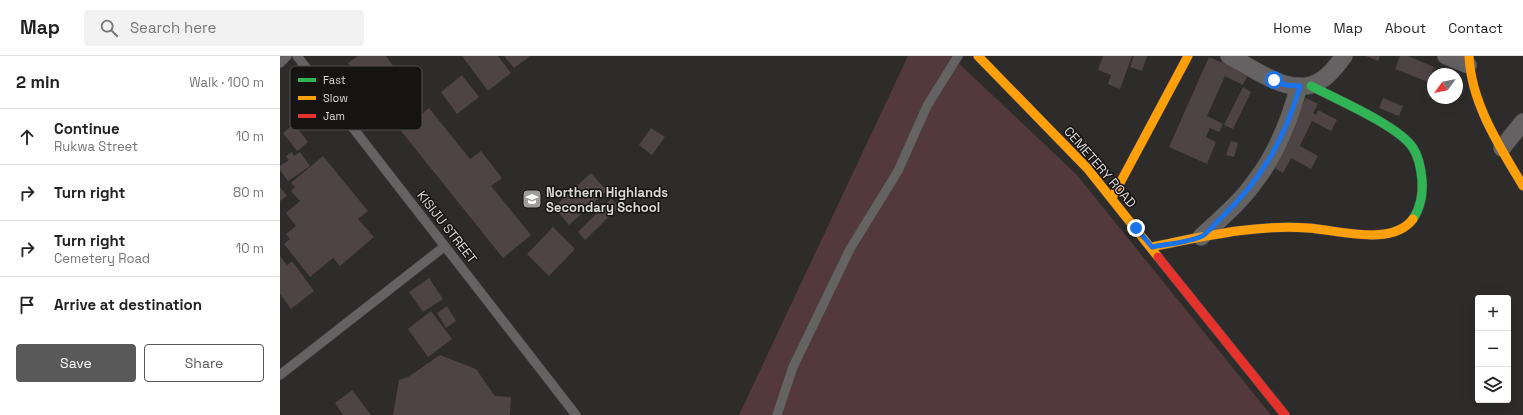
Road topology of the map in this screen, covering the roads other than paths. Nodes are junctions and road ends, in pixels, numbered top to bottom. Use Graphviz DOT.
graph roads {
  1 [pos="287,56"];
  2 [pos="297,56"];
  3 [pos="958,56"];
  4 [pos="978,56"];
  5 [pos="1188,56"];
  6 [pos="1229,56"];
  7 [pos="1344,56"];
  8 [pos="1446,56"];
  9 [pos="1468,61"];
  10 [pos="280,63"];
  11 [pos="305,66"];
  12 [pos="1305,86"];
  13 [pos="1523,122"];
  14 [pos="354,130"];
  15 [pos="1502,148"];
  16 [pos="1523,186"];
  17 [pos="1112,198"];
  18 [pos="1201,237"];
  19 [pos="444,246"];
  20 [pos="1152,247"];
  21 [pos="280,374"];
  22 [pos="576,415"];
  23 [pos="776,415"];
  24 [pos="1285,415"];
  1 -- 10 [label="lane"];
  2 -- 11 [label="lane, KISIJU STREET"];
  3 -- 23 [label="lane"];
  4 -- 17 [label="street, CEMETERY ROAD"];
  5 -- 17 [label="street"];
  6 -- 12 [label="street"];
  7 -- 12 [label="street"];
  8 -- 9 [label="street"];
  9 -- 15 [label="street"];
  12 -- 18 [label="street"];
  12 -- 18 [label="street"];
  13 -- 15 [label="street"];
  14 -- 19 [label="lane, KISIJU STREET"];
  15 -- 16 [label="street"];
  17 -- 20 [label="street, CEMETERY ROAD"];
  18 -- 20 [label="street"];
  19 -- 21 [label="lane"];
  19 -- 22 [label="lane, KISIJU STREET"];
  20 -- 24 [label="street, CEMETERY ROAD"];
}
